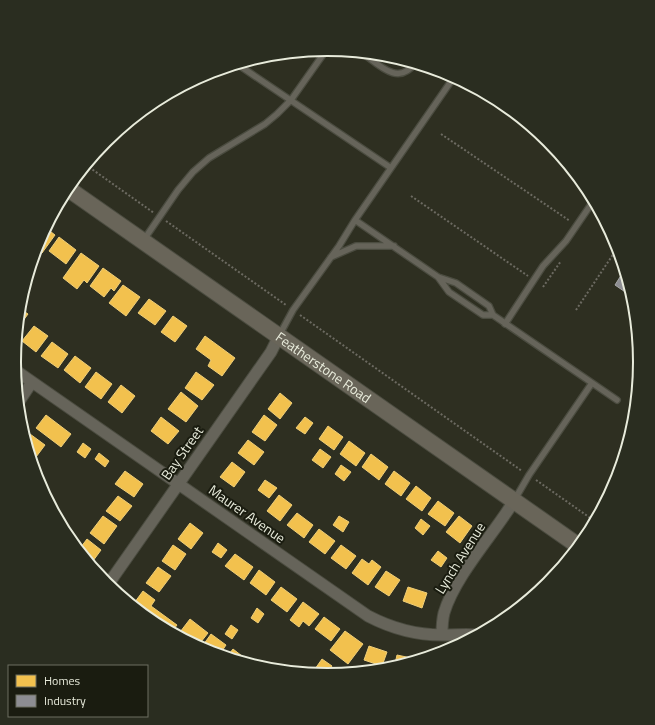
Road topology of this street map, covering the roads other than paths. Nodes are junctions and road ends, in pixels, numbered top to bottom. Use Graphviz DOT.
graph roads {
  1 [pos="322,56"];
  2 [pos="373,60"];
  3 [pos="412,67"];
  4 [pos="243,68"];
  5 [pos="450,82"];
  6 [pos="291,100"];
  7 [pos="391,168"];
  8 [pos="73,192"];
  9 [pos="590,205"];
  10 [pos="356,220"];
  11 [pos="143,241"];
  12 [pos="394,246"];
  13 [pos="329,258"];
  14 [pos="438,277"];
  15 [pos="493,315"];
  16 [pos="505,324"];
  17 [pos="279,336"];
  18 [pos="22,375"];
  19 [pos="32,382"];
  20 [pos="592,383"];
  21 [pos="23,395"];
  22 [pos="617,400"];
  23 [pos="178,484"];
  24 [pos="514,501"];
  25 [pos="575,543"];
  26 [pos="112,580"];
  27 [pos="469,634"];
  28 [pos="442,635"];
  1 -- 6 [label="lane"];
  2 -- 3 [label="lane"];
  4 -- 6 [label="lane"];
  5 -- 7 [label="lane"];
  6 -- 7 [label="lane"];
  6 -- 11 [label="lane"];
  7 -- 10 [label="lane"];
  8 -- 11 [label="street, Featherstone Road"];
  9 -- 16 [label="lane"];
  10 -- 12 [label="lane"];
  10 -- 13 [label="lane"];
  11 -- 17 [label="street, Featherstone Road"];
  12 -- 13 [label="lane"];
  12 -- 14 [label="lane"];
  13 -- 17 [label="lane"];
  14 -- 15 [label="lane"];
  14 -- 15 [label="lane"];
  15 -- 16 [label="lane"];
  16 -- 20 [label="lane"];
  17 -- 23 [label="street, Bay Street"];
  17 -- 24 [label="street, Featherstone Road"];
  18 -- 19 [label="street, Maurer Avenue"];
  19 -- 21 [label="street"];
  19 -- 23 [label="street, Maurer Avenue"];
  20 -- 22 [label="lane"];
  20 -- 24 [label="lane"];
  23 -- 26 [label="street, Bay Street"];
  23 -- 28 [label="street, Maurer Avenue"];
  24 -- 25 [label="street, Featherstone Road"];
  24 -- 28 [label="street, Lynch Avenue"];
  27 -- 28 [label="street, Maurer Avenue"];
}
